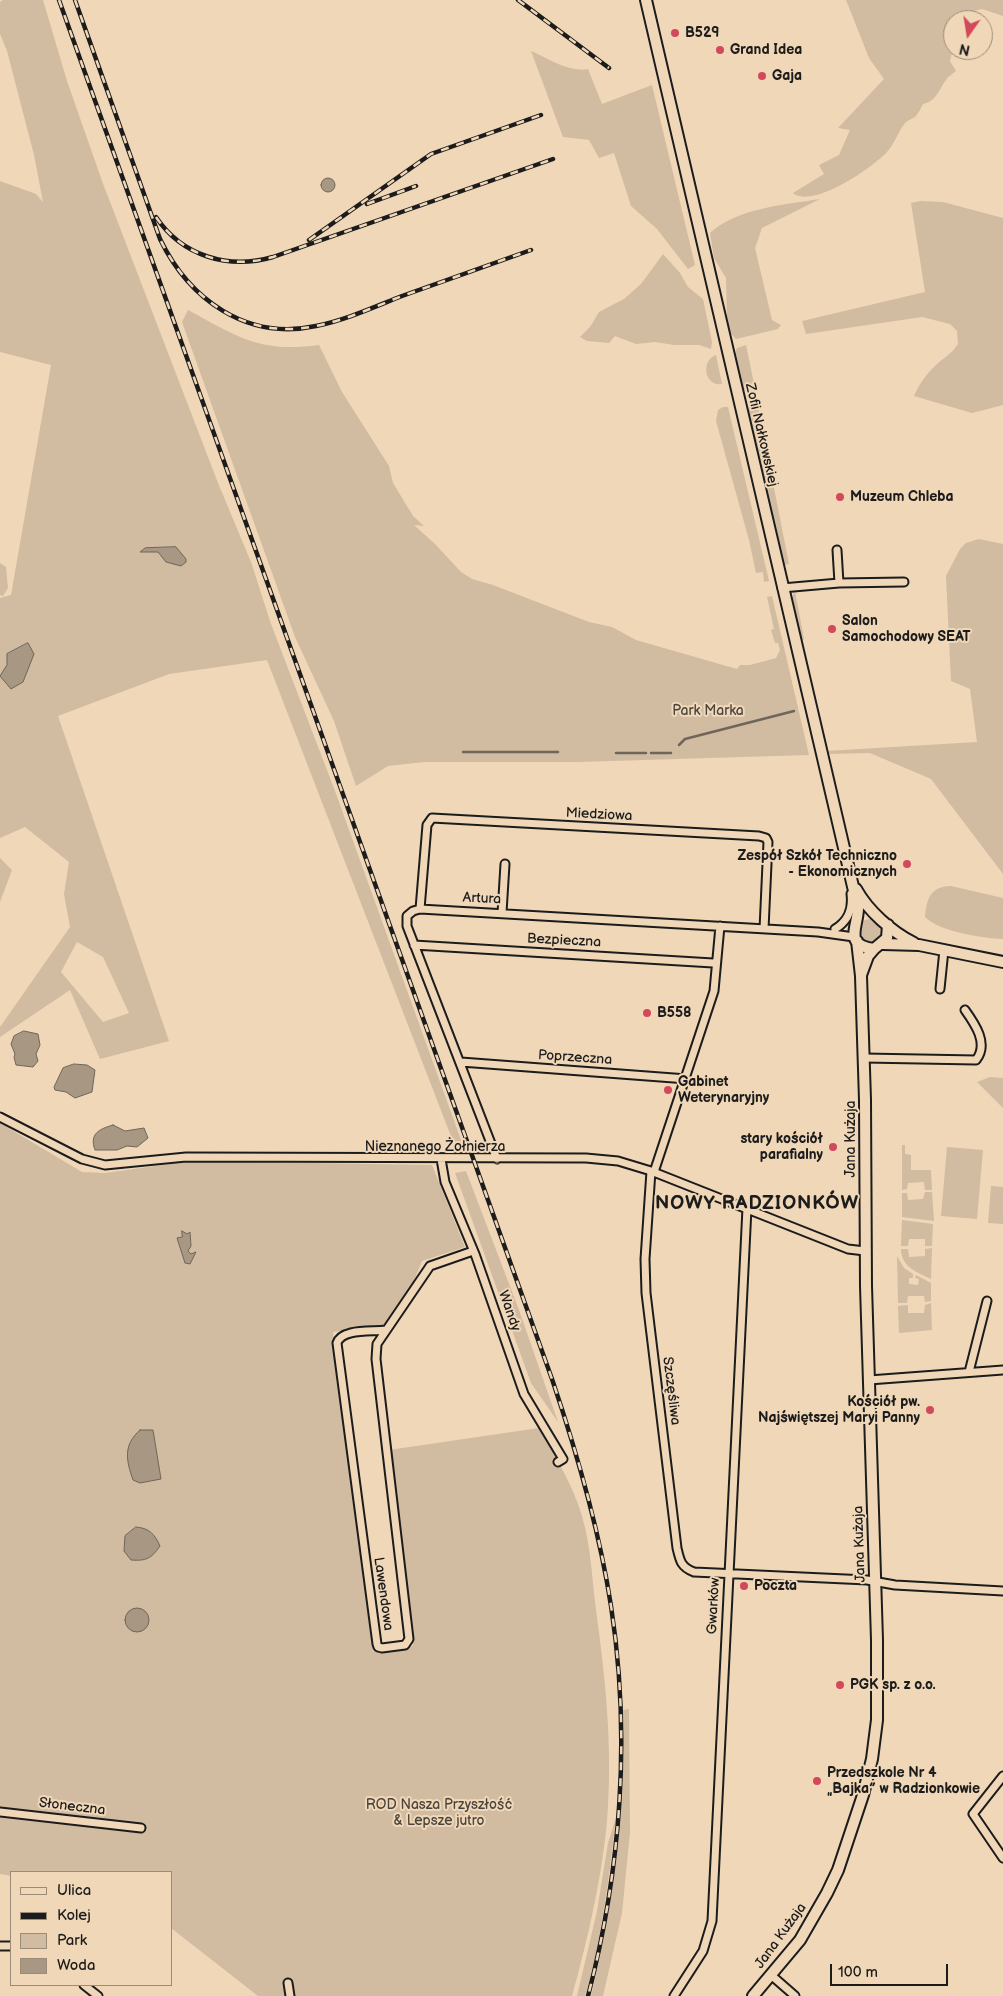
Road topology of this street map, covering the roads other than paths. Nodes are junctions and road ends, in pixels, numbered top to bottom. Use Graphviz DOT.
graph roads {
  1 [pos="646,0"];
  2 [pos="837,550"];
  3 [pos="904,582"];
  4 [pos="839,583"];
  5 [pos="782,588"];
  6 [pos="505,864"];
  7 [pos="850,876"];
  8 [pos="420,909"];
  9 [pos="502,913"];
  10 [pos="880,917"];
  11 [pos="888,925"];
  12 [pos="720,926"];
  13 [pos="764,929"];
  14 [pos="835,929"];
  15 [pos="855,931"];
  16 [pos="818,932"];
  17 [pos="414,945"];
  18 [pos="919,945"];
  19 [pos="878,946"];
  20 [pos="944,950"];
  21 [pos="1003,962"];
  22 [pos="713,963"];
  23 [pos="861,976"];
  24 [pos="940,989"];
  25 [pos="965,1010"];
  26 [pos="864,1058"];
  27 [pos="461,1062"];
  28 [pos="687,1079"];
  29 [pos="0,1117"];
  30 [pos="441,1159"];
  31 [pos="497,1159"];
  32 [pos="652,1171"];
  33 [pos="747,1208"];
  34 [pos="865,1251"];
  35 [pos="473,1252"];
  36 [pos="987,1301"];
  37 [pos="386,1330"];
  38 [pos="1003,1370"];
  39 [pos="969,1372"];
  40 [pos="869,1380"];
  41 [pos="558,1462"];
  42 [pos="728,1573"];
  43 [pos="875,1583"];
  44 [pos="1003,1592"];
  45 [pos="1003,1776"];
  46 [pos="0,1812"];
  47 [pos="140,1828"];
  48 [pos="1003,1858"];
  49 [pos="771,1975"];
  50 [pos="288,1983"];
  51 [pos="85,1986"];
  52 [pos="98,1996"];
  53 [pos="290,1996"];
  54 [pos="674,1996"];
  55 [pos="752,1996"];
  56 [pos="795,1996"];
  1 -- 5 [label="street, Zofii Nałkowskiej"];
  2 -- 4 [label="street"];
  3 -- 4 [label="street"];
  4 -- 5 [label="street"];
  5 -- 7 [label="street, Zofii Nałkowskiej"];
  6 -- 9 [label="street"];
  7 -- 10 [label="street"];
  7 -- 14 [label="street"];
  7 -- 15 [label="street, Jana Kużaja"];
  8 -- 9 [label="street, Artura"];
  8 -- 13 [label="street, Miedziowa"];
  8 -- 17 [label="street"];
  9 -- 12 [label="street, Artura"];
  10 -- 11 [label="street"];
  10 -- 15 [label="street"];
  11 -- 18 [label="street"];
  11 -- 19 [label="street"];
  12 -- 13 [label="street, Artura"];
  12 -- 28 [label="street, Szczęśliwa"];
  13 -- 16 [label="street, Artura"];
  14 -- 15 [label="street, Artura"];
  14 -- 16 [label="street, Artura"];
  15 -- 16 [label="street, Artura"];
  15 -- 19 [label="street"];
  15 -- 23 [label="street, Jana Kużaja"];
  17 -- 22 [label="street, Bezpieczna"];
  17 -- 27 [label="street"];
  18 -- 19 [label="street"];
  18 -- 20 [label="street"];
  19 -- 23 [label="street, Jana Kużaja"];
  20 -- 21 [label="street"];
  20 -- 24 [label="street"];
  23 -- 26 [label="street, Jana Kużaja"];
  25 -- 26 [label="street"];
  26 -- 34 [label="street, Jana Kużaja"];
  27 -- 28 [label="street, Poprzeczna"];
  27 -- 31 [label="street"];
  28 -- 32 [label="street, Szczęśliwa"];
  29 -- 30 [label="street, Nieznanego Żołnierza"];
  30 -- 31 [label="street, Nieznanego Żołnierza"];
  30 -- 35 [label="street, Wandy"];
  31 -- 32 [label="street, Nieznanego Żołnierza"];
  32 -- 33 [label="street, Nieznanego Żołnierza"];
  32 -- 42 [label="street, Szczęśliwa"];
  33 -- 34 [label="street, Nieznanego Żołnierza"];
  33 -- 42 [label="street, Gwarków"];
  34 -- 40 [label="street, Jana Kużaja"];
  35 -- 37 [label="street, Lawendowa"];
  35 -- 41 [label="street, Wandy"];
  36 -- 39 [label="street"];
  37 -- 37 [label="street, Lawendowa"];
  38 -- 39 [label="street"];
  39 -- 40 [label="street"];
  40 -- 43 [label="street, Jana Kużaja"];
  42 -- 43 [label="street"];
  42 -- 54 [label="street, Gwarków"];
  43 -- 44 [label="street"];
  43 -- 49 [label="street, Jana Kużaja"];
  45 -- 48 [label="street"];
  46 -- 47 [label="street, Słoneczna"];
  49 -- 55 [label="street, Jana Kużaja"];
  49 -- 56 [label="street"];
  50 -- 53 [label="street"];
  51 -- 52 [label="street"];
}
